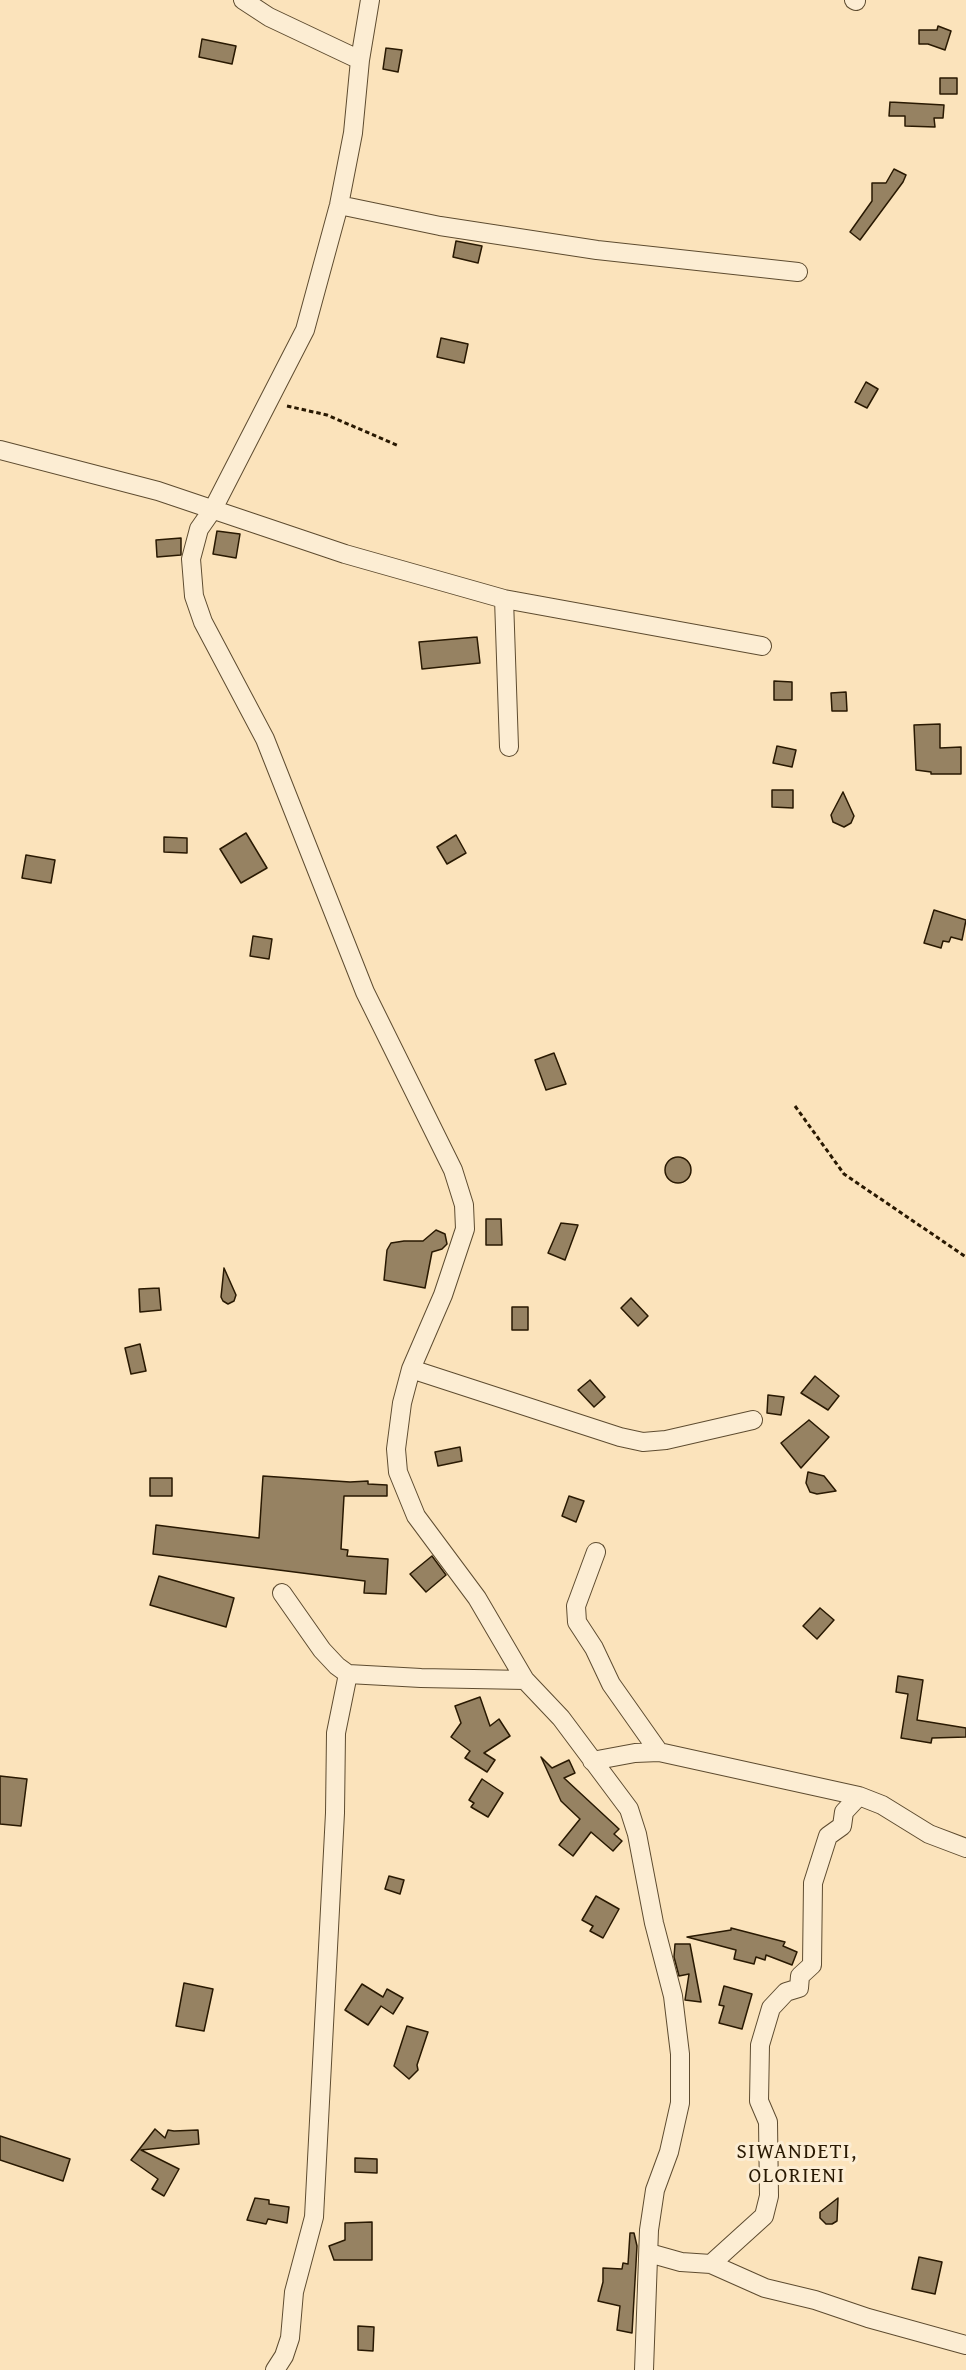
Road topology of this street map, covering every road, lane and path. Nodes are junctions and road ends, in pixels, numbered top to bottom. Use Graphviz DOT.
graph roads {
  1 [pos="243,0"];
  2 [pos="370,0"];
  3 [pos="360,60"];
  4 [pos="339,205"];
  5 [pos="798,272"];
  6 [pos="267,401"];
  7 [pos="399,446"];
  8 [pos="0,450"];
  9 [pos="213,509"];
  10 [pos="504,599"];
  11 [pos="762,646"];
  12 [pos="509,747"];
  13 [pos="795,1106"];
  14 [pos="966,1257"];
  15 [pos="411,1369"];
  16 [pos="753,1420"];
  17 [pos="596,1552"];
  18 [pos="282,1593"];
  19 [pos="348,1674"];
  20 [pos="525,1680"];
  21 [pos="659,1752"];
  22 [pos="592,1761"];
  23 [pos="859,1796"];
  24 [pos="966,1848"];
  25 [pos="649,2253"];
  26 [pos="711,2264"];
  27 [pos="966,2345"];
  28 [pos="274,2370"];
  29 [pos="644,2370"];
  1 -- 3 [label="street"];
  2 -- 3 [label="street"];
  3 -- 4 [label="street"];
  4 -- 5 [label="street"];
  4 -- 6 [label="street"];
  6 -- 7 [label="path"];
  6 -- 9 [label="street"];
  8 -- 9 [label="street"];
  9 -- 10 [label="street"];
  9 -- 15 [label="street"];
  10 -- 11 [label="street"];
  10 -- 12 [label="street"];
  13 -- 14 [label="path"];
  15 -- 16 [label="street"];
  15 -- 20 [label="street"];
  17 -- 21 [label="street"];
  18 -- 19 [label="street"];
  19 -- 20 [label="street"];
  19 -- 28 [label="street"];
  20 -- 22 [label="street"];
  21 -- 22 [label="street"];
  21 -- 23 [label="street"];
  22 -- 25 [label="street"];
  23 -- 24 [label="street"];
  23 -- 26 [label="street"];
  25 -- 26 [label="street"];
  25 -- 29 [label="street"];
  26 -- 27 [label="street"];
}
